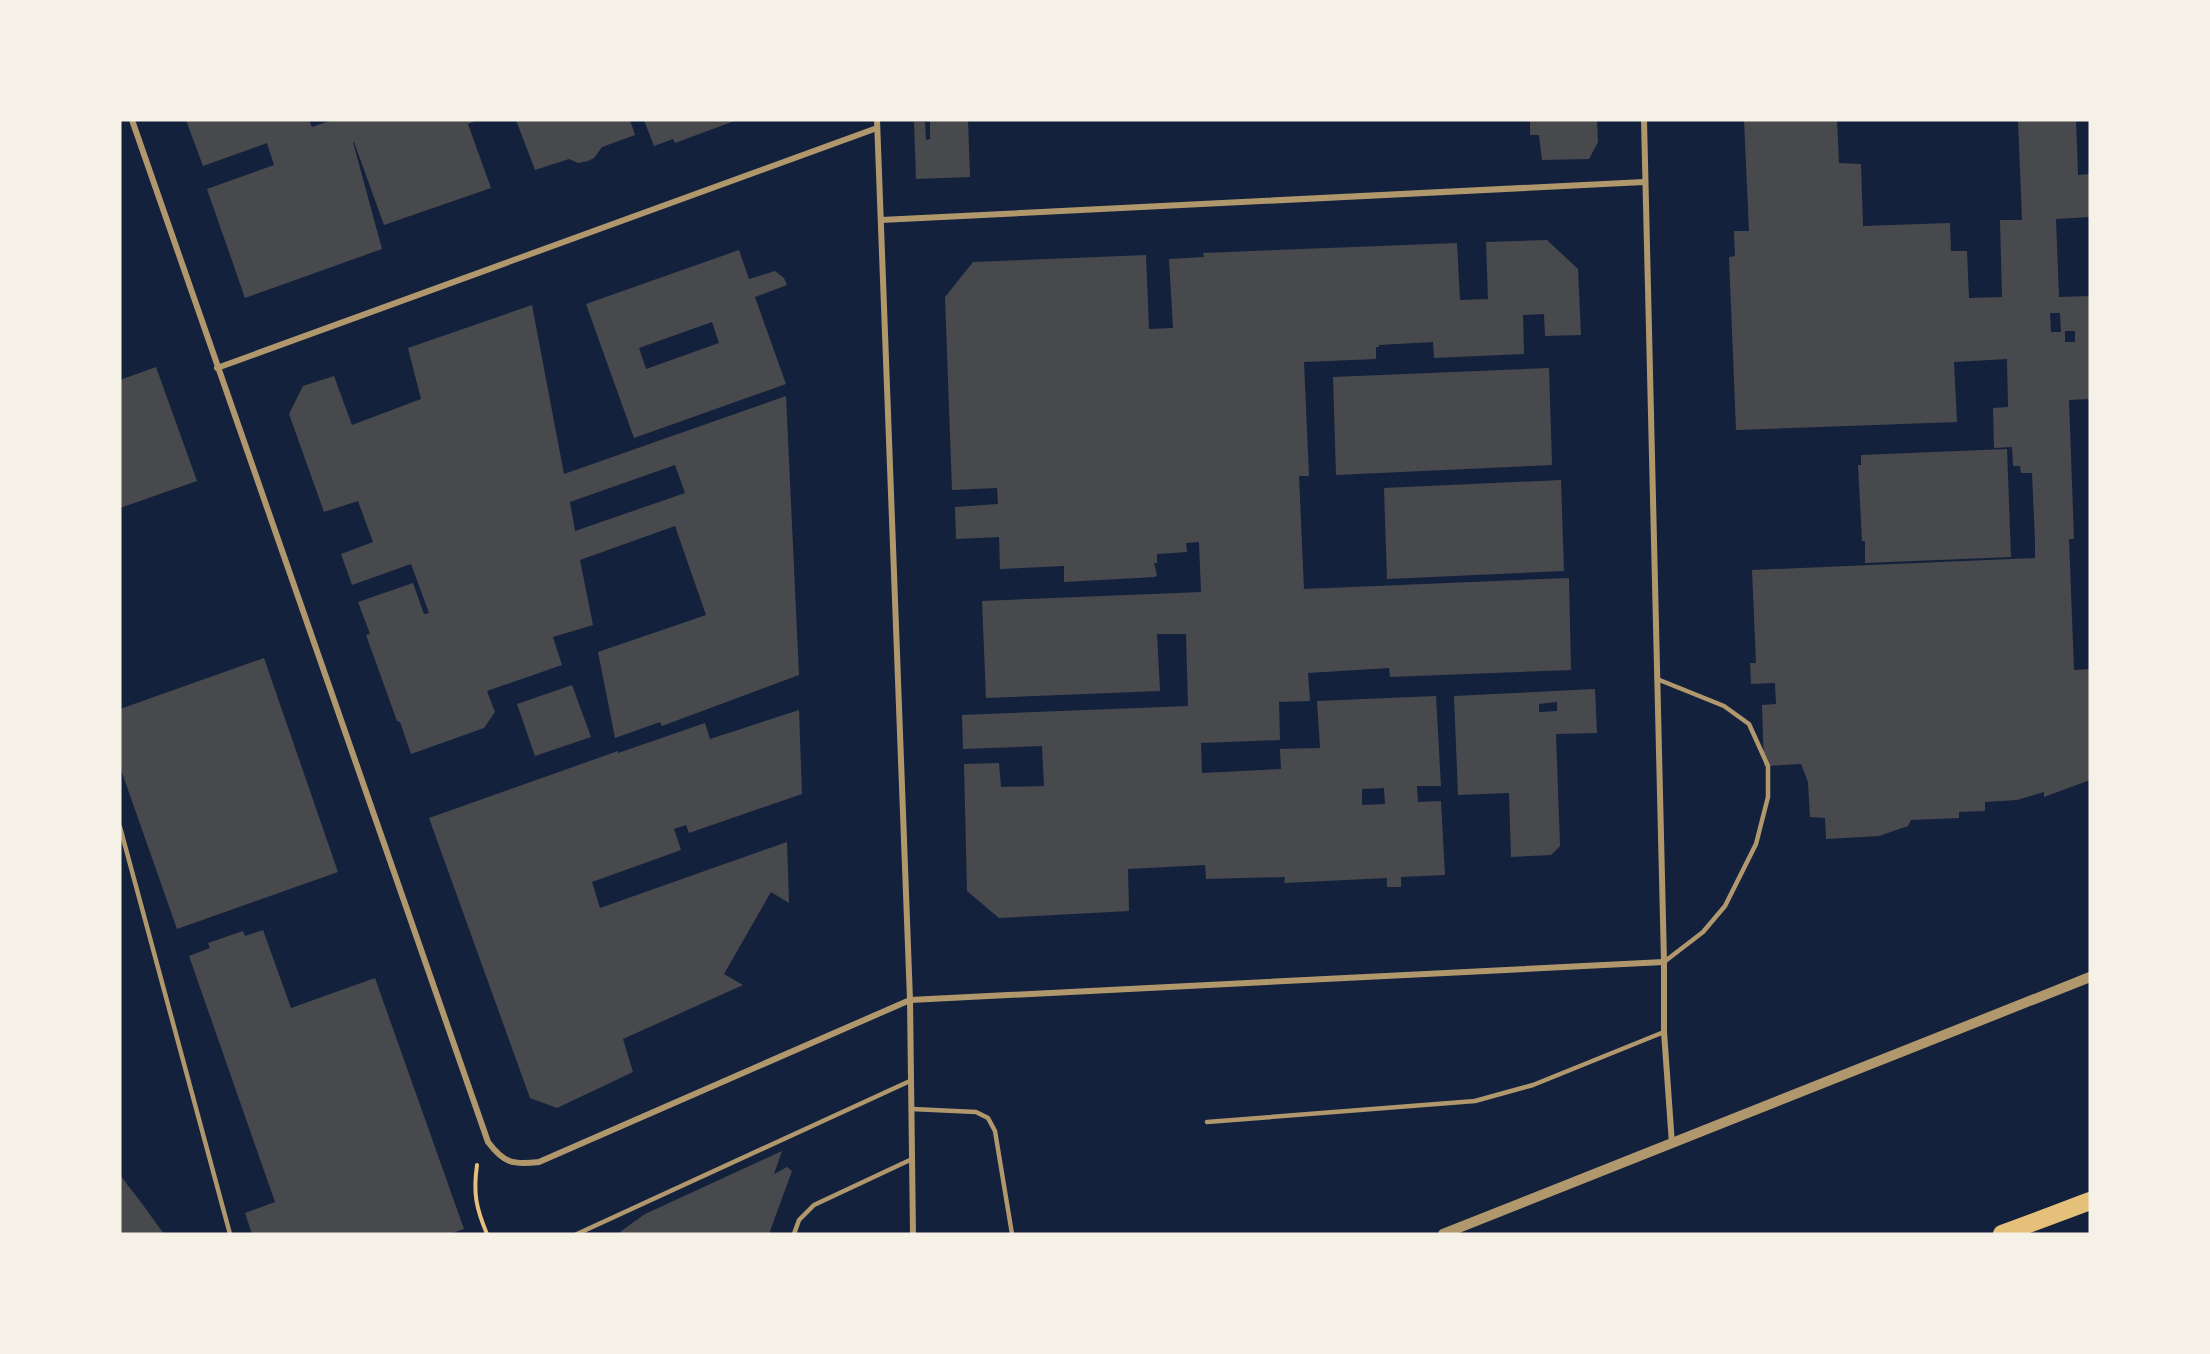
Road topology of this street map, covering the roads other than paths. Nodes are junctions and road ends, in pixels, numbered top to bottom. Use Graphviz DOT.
graph roads {
  1 [pos="132,120"];
  2 [pos="877,120"];
  3 [pos="1644,120"];
  4 [pos="877,128"];
  5 [pos="1644,182"];
  6 [pos="881,220"];
  7 [pos="218,368"];
  8 [pos="1657,680"];
  9 [pos="120,827"];
  10 [pos="1664,962"];
  11 [pos="2090,977"];
  12 [pos="910,1000"];
  13 [pos="1664,1032"];
  14 [pos="910,1081"];
  15 [pos="912,1109"];
  16 [pos="1207,1122"];
  17 [pos="1672,1144"];
  18 [pos="910,1160"];
  19 [pos="2090,1201"];
  20 [pos="230,1234"];
  21 [pos="578,1234"];
  22 [pos="794,1234"];
  23 [pos="912,1234"];
  24 [pos="1012,1234"];
  25 [pos="1443,1234"];
  26 [pos="2002,1234"];
  1 -- 7 [label="street"];
  2 -- 4 [label="street"];
  3 -- 5 [label="street"];
  4 -- 6 [label="street"];
  4 -- 7 [label="street"];
  5 -- 6 [label="street"];
  5 -- 8 [label="street"];
  6 -- 12 [label="street"];
  7 -- 12 [label="street"];
  8 -- 10 [label="street"];
  8 -- 10 [label="lane"];
  9 -- 20 [label="lane"];
  10 -- 12 [label="street"];
  10 -- 13 [label="street"];
  11 -- 17 [label="street"];
  12 -- 14 [label="street"];
  13 -- 16 [label="lane"];
  13 -- 17 [label="street"];
  14 -- 15 [label="street"];
  14 -- 21 [label="lane"];
  15 -- 18 [label="street"];
  15 -- 24 [label="lane"];
  17 -- 25 [label="street"];
  18 -- 22 [label="lane"];
  18 -- 23 [label="street"];
  19 -- 26 [label="highway"];
}
